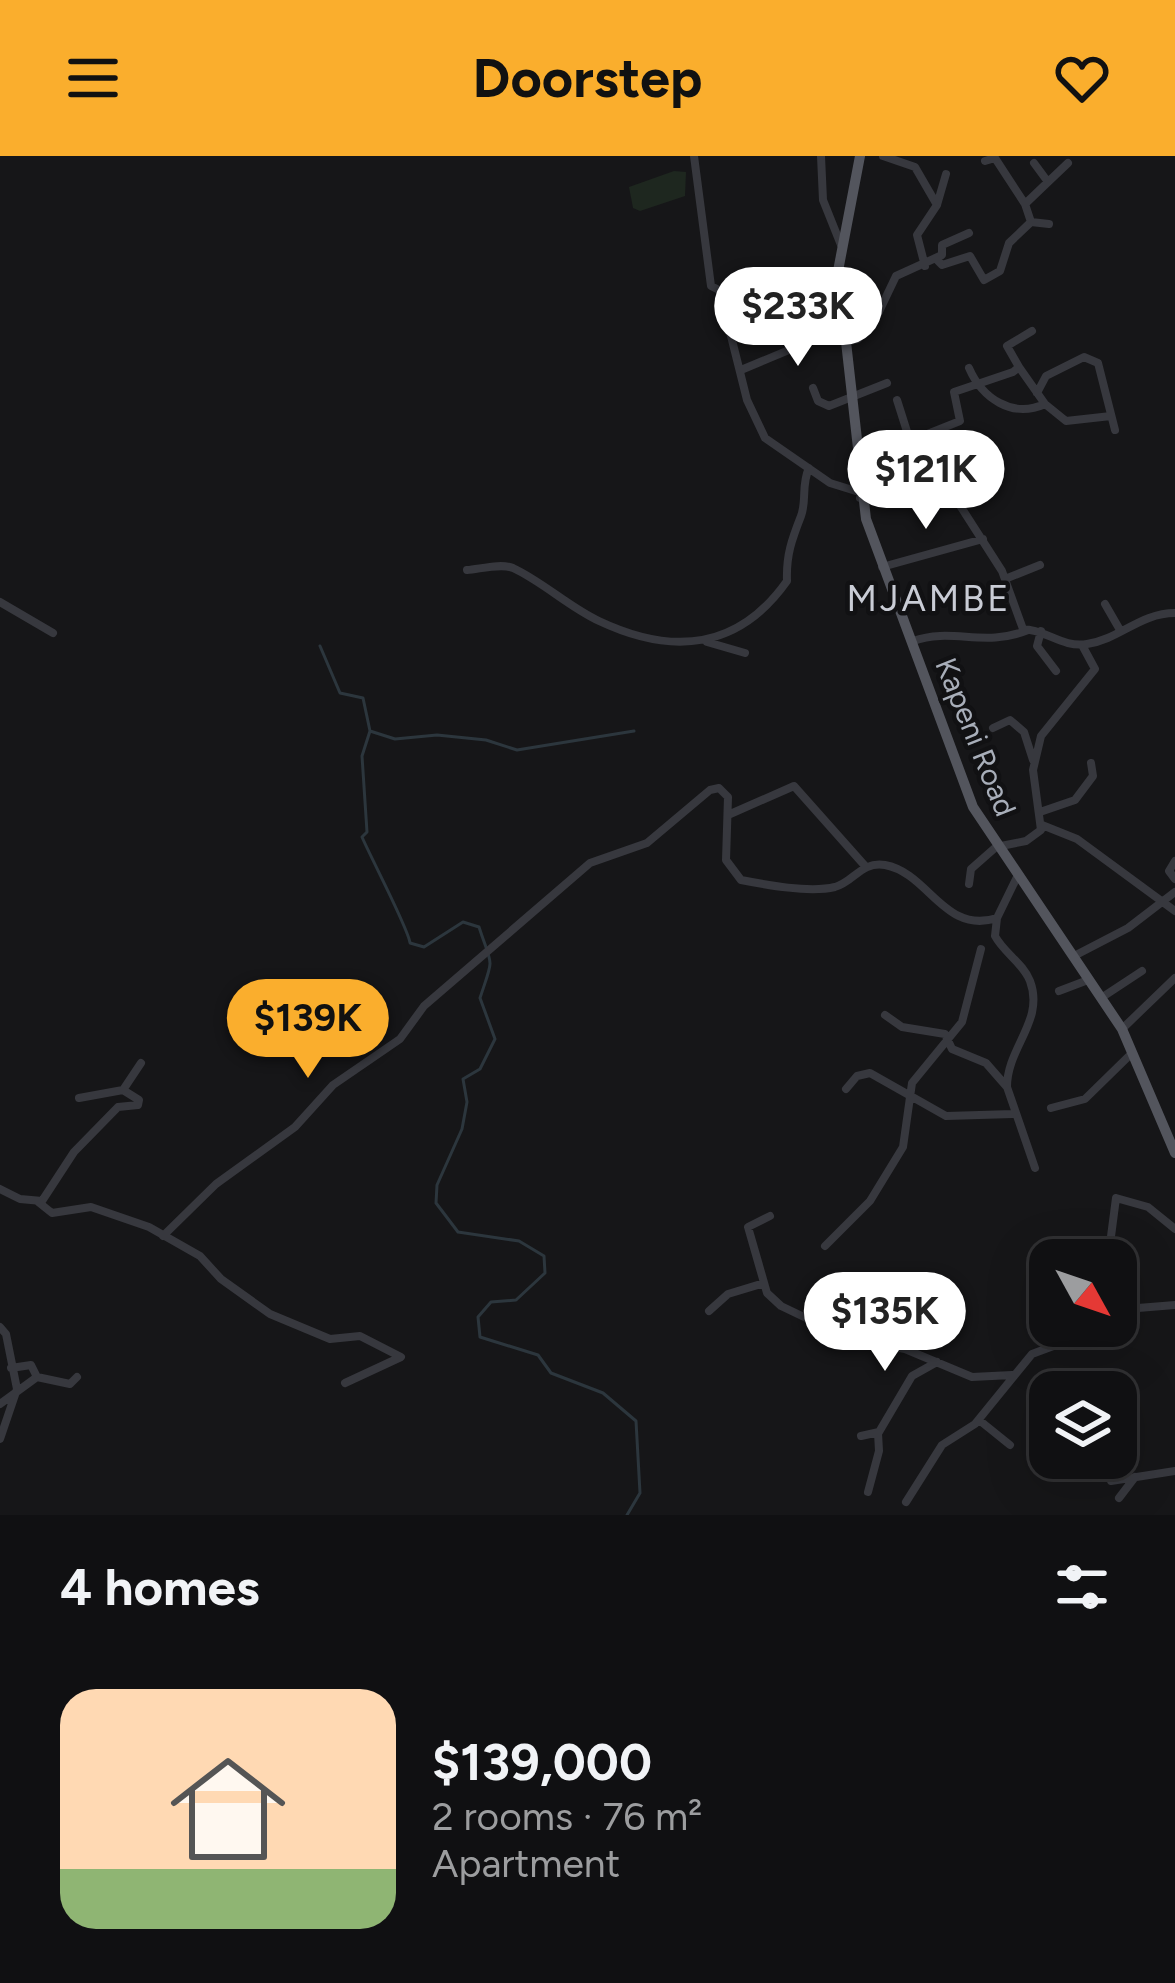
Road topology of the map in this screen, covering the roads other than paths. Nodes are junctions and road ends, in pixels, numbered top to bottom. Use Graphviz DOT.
graph roads {
  1 [pos="694,156"];
  2 [pos="821,156"];
  3 [pos="860,156"];
  4 [pos="883,156"];
  5 [pos="985,161"];
  6 [pos="1034,164"];
  7 [pos="1067,164"];
  8 [pos="946,174"];
  9 [pos="1048,182"];
  10 [pos="1025,204"];
  11 [pos="937,205"];
  12 [pos="1030,222"];
  13 [pos="1048,224"];
  14 [pos="969,233"];
  15 [pos="841,245"];
  16 [pos="936,259"];
  17 [pos="925,266"];
  18 [pos="720,292"];
  19 [pos="844,327"];
  20 [pos="1032,332"];
  21 [pos="849,341"];
  22 [pos="1019,367"];
  23 [pos="969,368"];
  24 [pos="741,370"];
  25 [pos="887,383"];
  26 [pos="976,384"];
  27 [pos="813,388"];
  28 [pos="1037,393"];
  29 [pos="851,394"];
  30 [pos="897,400"];
  31 [pos="1045,404"];
  32 [pos="1111,416"];
  33 [pos="1115,430"];
  34 [pos="910,441"];
  35 [pos="809,468"];
  36 [pos="860,495"];
  37 [pos="880,500"];
  38 [pos="983,539"];
  39 [pos="1040,565"];
  40 [pos="882,567"];
  41 [pos="467,570"];
  42 [pos="1005,579"];
  43 [pos="0,602"];
  44 [pos="1105,604"];
  45 [pos="1175,613"];
  46 [pos="1029,630"];
  47 [pos="1120,630"];
  48 [pos="1041,631"];
  49 [pos="53,633"];
  50 [pos="913,641"];
  51 [pos="707,642"];
  52 [pos="1082,645"];
  53 [pos="745,653"];
  54 [pos="1056,671"];
  55 [pos="992,728"];
  56 [pos="1034,762"];
  57 [pos="1091,763"];
  58 [pos="1040,812"];
  59 [pos="728,815"];
  60 [pos="1042,825"];
  61 [pos="996,847"];
  62 [pos="1175,861"];
  63 [pos="866,867"];
  64 [pos="1018,875"];
  65 [pos="1175,879"];
  66 [pos="969,884"];
  67 [pos="1175,892"];
  68 [pos="1163,902"];
  69 [pos="1175,911"];
  70 [pos="997,919"];
  71 [pos="981,949"];
  72 [pos="1074,956"];
  73 [pos="1142,971"];
  74 [pos="1175,978"];
  75 [pos="1090,980"];
  76 [pos="1059,991"];
  77 [pos="1101,998"];
  78 [pos="884,1016"];
  79 [pos="1121,1029"];
  80 [pos="948,1043"];
  81 [pos="1132,1052"];
  82 [pos="141,1064"];
  83 [pos="1006,1087"];
  84 [pos="846,1089"];
  85 [pos="123,1090"];
  86 [pos="908,1097"];
  87 [pos="79,1098"];
  88 [pos="1051,1108"];
  89 [pos="1015,1114"];
  90 [pos="1175,1152"];
  91 [pos="1036,1168"];
  92 [pos="0,1189"];
  93 [pos="37,1201"];
  94 [pos="770,1216"];
  95 [pos="1175,1229"];
  96 [pos="164,1235"];
  97 [pos="1111,1239"];
  98 [pos="825,1246"];
  99 [pos="764,1283"];
  100 [pos="845,1304"];
  101 [pos="1175,1305"];
  102 [pos="1137,1308"];
  103 [pos="709,1311"];
  104 [pos="820,1323"];
  105 [pos="0,1328"];
  106 [pos="1047,1347"];
  107 [pos="938,1361"];
  108 [pos="11,1368"];
  109 [pos="1012,1375"];
  110 [pos="37,1377"];
  111 [pos="77,1377"];
  112 [pos="345,1383"];
  113 [pos="15,1396"];
  114 [pos="0,1404"];
  115 [pos="979,1420"];
  116 [pos="879,1432"];
  117 [pos="861,1436"];
  118 [pos="0,1439"];
  119 [pos="1010,1444"];
  120 [pos="1175,1471"];
  121 [pos="1137,1476"];
  122 [pos="1121,1479"];
  123 [pos="1134,1479"];
  124 [pos="1111,1481"];
  125 [pos="868,1492"];
  126 [pos="1119,1498"];
  127 [pos="906,1502"];
  1 -- 18 [label="street"];
  2 -- 15 [label="street"];
  3 -- 15 [label="main road, Kapeni Road"];
  4 -- 11 [label="street"];
  5 -- 10 [label="street"];
  6 -- 9 [label="street"];
  7 -- 9 [label="street"];
  8 -- 11 [label="street"];
  9 -- 10 [label="street"];
  10 -- 12 [label="street"];
  11 -- 17 [label="street"];
  12 -- 13 [label="street"];
  12 -- 16 [label="street"];
  14 -- 16 [label="street"];
  15 -- 19 [label="main road, Kapeni Road"];
  16 -- 17 [label="street"];
  17 -- 21 [label="street"];
  18 -- 19 [label="street"];
  18 -- 24 [label="street"];
  19 -- 21 [label="main road, Kapeni Road"];
  19 -- 24 [label="street"];
  20 -- 22 [label="street"];
  21 -- 29 [label="main road, Kapeni Road"];
  22 -- 26 [label="street"];
  22 -- 28 [label="street"];
  23 -- 26 [label="street"];
  24 -- 35 [label="street"];
  25 -- 29 [label="street"];
  26 -- 31 [label="street"];
  26 -- 34 [label="street"];
  27 -- 29 [label="street"];
  28 -- 31 [label="street"];
  28 -- 32 [label="street"];
  29 -- 36 [label="main road, Kapeni Road"];
  30 -- 34 [label="street"];
  31 -- 32 [label="street"];
  32 -- 33 [label="street"];
  34 -- 37 [label="street"];
  35 -- 36 [label="street"];
  35 -- 51 [label="street"];
  36 -- 37 [label="street"];
  36 -- 40 [label="main road, Kapeni Road"];
  37 -- 38 [label="street"];
  38 -- 40 [label="street"];
  38 -- 42 [label="street"];
  39 -- 42 [label="street"];
  40 -- 50 [label="main road, Kapeni Road"];
  41 -- 51 [label="street"];
  42 -- 46 [label="street"];
  43 -- 49 [label="street"];
  44 -- 47 [label="street"];
  45 -- 47 [label="street"];
  46 -- 48 [label="street"];
  46 -- 50 [label="street"];
  47 -- 52 [label="street"];
  48 -- 52 [label="street"];
  48 -- 54 [label="street"];
  50 -- 61 [label="main road, Kapeni Road"];
  51 -- 53 [label="street"];
  52 -- 56 [label="street"];
  55 -- 56 [label="street"];
  56 -- 58 [label="street"];
  57 -- 58 [label="street"];
  58 -- 60 [label="street"];
  59 -- 63 [label="street"];
  59 -- 63 [label="street"];
  59 -- 96 [label="street"];
  60 -- 61 [label="street"];
  60 -- 68 [label="street"];
  61 -- 64 [label="main road, Kapeni Road"];
  61 -- 66 [label="street"];
  62 -- 65 [label="street"];
  63 -- 70 [label="street"];
  64 -- 70 [label="street"];
  64 -- 72 [label="main road, Kapeni Road"];
  67 -- 68 [label="street"];
  68 -- 69 [label="street"];
  68 -- 72 [label="street"];
  70 -- 83 [label="street"];
  71 -- 80 [label="street"];
  72 -- 75 [label="main road, Kapeni Road"];
  73 -- 77 [label="street"];
  74 -- 79 [label="street"];
  75 -- 76 [label="street"];
  75 -- 77 [label="main road, Kapeni Road"];
  77 -- 79 [label="main road, Kapeni Road"];
  78 -- 80 [label="street"];
  79 -- 81 [label="main road, Kapeni Road"];
  80 -- 83 [label="street"];
  80 -- 86 [label="street"];
  81 -- 88 [label="street"];
  81 -- 90 [label="main road, Kapeni Road"];
  82 -- 85 [label="street"];
  83 -- 89 [label="street"];
  84 -- 86 [label="street"];
  85 -- 87 [label="street"];
  85 -- 93 [label="street"];
  86 -- 89 [label="street"];
  86 -- 98 [label="street"];
  89 -- 91 [label="street"];
  92 -- 93 [label="street"];
  93 -- 96 [label="street"];
  94 -- 99 [label="street"];
  95 -- 97 [label="street"];
  96 -- 112 [label="street"];
  99 -- 103 [label="street"];
  99 -- 104 [label="street"];
  100 -- 104 [label="street"];
  101 -- 102 [label="street"];
  104 -- 107 [label="street"];
  105 -- 108 [label="street"];
  106 -- 109 [label="street"];
  107 -- 109 [label="street"];
  107 -- 116 [label="street"];
  108 -- 110 [label="street"];
  108 -- 113 [label="street"];
  109 -- 115 [label="street"];
  110 -- 111 [label="street"];
  110 -- 113 [label="street"];
  113 -- 114 [label="street"];
  113 -- 118 [label="street"];
  115 -- 119 [label="street"];
  115 -- 127 [label="street"];
  116 -- 117 [label="street"];
  116 -- 125 [label="street"];
  120 -- 121 [label="street"];
  122 -- 124 [label="street"];
  123 -- 126 [label="street"];
}
